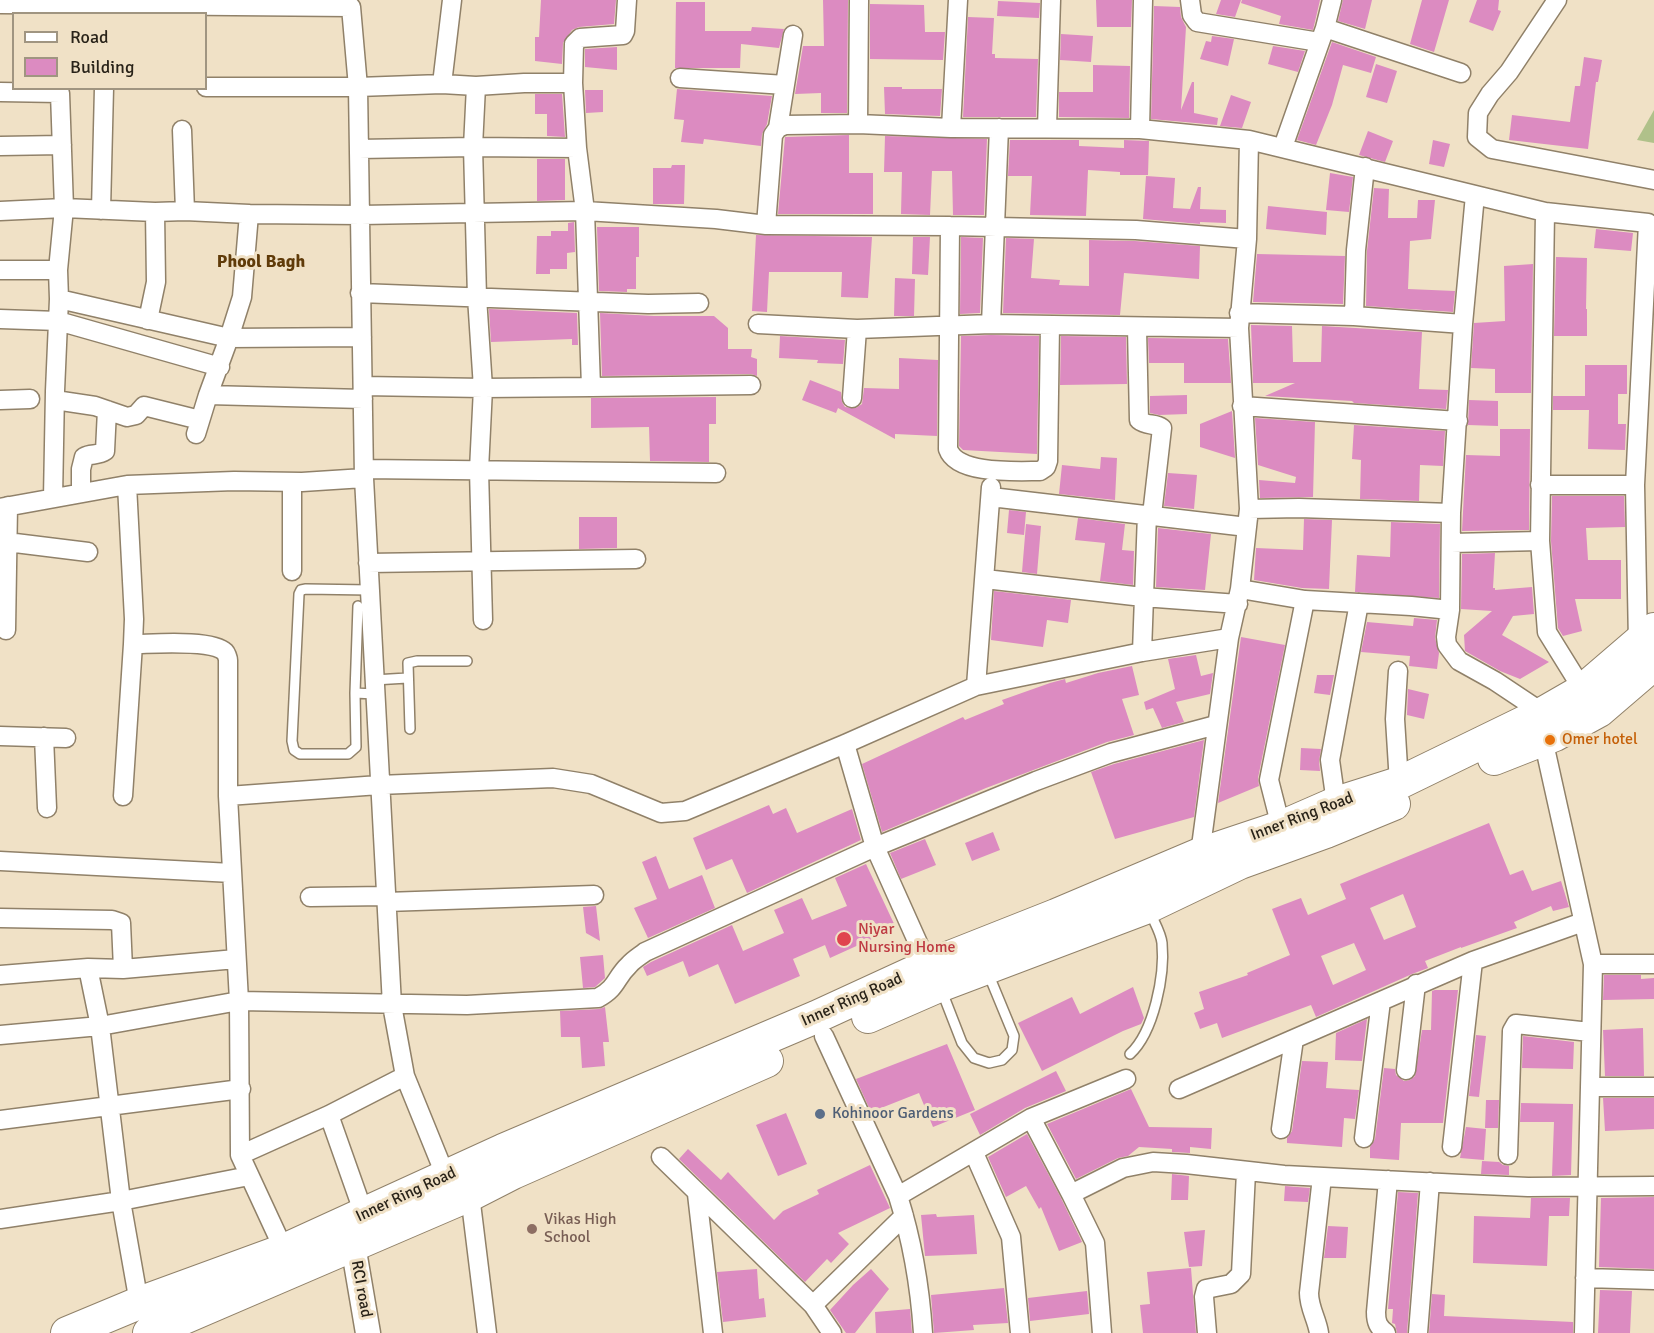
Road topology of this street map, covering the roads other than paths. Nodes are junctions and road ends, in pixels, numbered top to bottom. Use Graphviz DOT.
graph roads {
  1 [pos="452,0"];
  2 [pos="627,0"];
  3 [pos="859,0"];
  4 [pos="958,0"];
  5 [pos="1051,0"];
  6 [pos="1143,0"];
  7 [pos="1191,0"];
  8 [pos="1332,0"];
  9 [pos="1557,0"];
  10 [pos="351,3"];
  11 [pos="0,4"];
  12 [pos="179,6"];
  13 [pos="792,35"];
  14 [pos="1322,35"];
  15 [pos="1461,73"];
  16 [pos="680,78"];
  17 [pos="573,83"];
  18 [pos="442,84"];
  19 [pos="785,84"];
  20 [pos="476,86"];
  21 [pos="207,87"];
  22 [pos="358,87"];
  23 [pos="104,90"];
  24 [pos="0,92"];
  25 [pos="858,124"];
  26 [pos="778,128"];
  27 [pos="951,128"];
  28 [pos="999,128"];
  29 [pos="1047,128"];
  30 [pos="1140,129"];
  31 [pos="182,130"];
  32 [pos="1249,140"];
  33 [pos="62,145"];
  34 [pos="0,146"];
  35 [pos="473,147"];
  36 [pos="1283,147"];
  37 [pos="577,148"];
  38 [pos="359,149"];
  39 [pos="1365,167"];
  40 [pos="1654,180"];
  41 [pos="1475,195"];
  42 [pos="64,208"];
  43 [pos="101,210"];
  44 [pos="0,211"];
  45 [pos="185,211"];
  46 [pos="585,211"];
  47 [pos="155,212"];
  48 [pos="476,212"];
  49 [pos="1545,212"];
  50 [pos="249,214"];
  51 [pos="361,215"];
  52 [pos="766,225"];
  53 [pos="950,226"];
  54 [pos="994,228"];
  55 [pos="1247,239"];
  56 [pos="0,270"];
  57 [pos="58,270"];
  58 [pos="360,293"];
  59 [pos="477,297"];
  60 [pos="59,298"];
  61 [pos="587,302"];
  62 [pos="699,303"];
  63 [pos="1354,316"];
  64 [pos="0,319"];
  65 [pos="148,320"];
  66 [pos="58,321"];
  67 [pos="1239,321"];
  68 [pos="758,324"];
  69 [pos="992,324"];
  70 [pos="1463,324"];
  71 [pos="1050,325"];
  72 [pos="949,326"];
  73 [pos="1137,328"];
  74 [pos="857,329"];
  75 [pos="362,337"];
  76 [pos="229,338"];
  77 [pos="220,367"];
  78 [pos="751,385"];
  79 [pos="591,387"];
  80 [pos="483,388"];
  81 [pos="363,393"];
  82 [pos="208,395"];
  83 [pos="852,398"];
  84 [pos="30,399"];
  85 [pos="0,400"];
  86 [pos="55,400"];
  87 [pos="1242,406"];
  88 [pos="107,410"];
  89 [pos="1458,421"];
  90 [pos="479,470"];
  91 [pos="991,470"];
  92 [pos="364,473"];
  93 [pos="716,473"];
  94 [pos="292,482"];
  95 [pos="127,485"];
  96 [pos="1540,485"];
  97 [pos="1635,485"];
  98 [pos="81,493"];
  99 [pos="992,497"];
  100 [pos="53,498"];
  101 [pos="4,507"];
  102 [pos="1249,508"];
  103 [pos="1451,513"];
  104 [pos="1150,514"];
  105 [pos="1247,527"];
  106 [pos="1540,541"];
  107 [pos="7,542"];
  108 [pos="1451,543"];
  109 [pos="88,552"];
  110 [pos="636,559"];
  111 [pos="482,561"];
  112 [pos="368,563"];
  113 [pos="292,571"];
  114 [pos="985,579"];
  115 [pos="1239,596"];
  116 [pos="1143,597"];
  117 [pos="1305,600"];
  118 [pos="363,602"];
  119 [pos="1359,603"];
  120 [pos="1450,610"];
  121 [pos="483,620"];
  122 [pos="6,630"];
  123 [pos="364,638"];
  124 [pos="1229,638"];
  125 [pos="133,644"];
  126 [pos="1649,645"];
  127 [pos="1142,652"];
  128 [pos="467,661"];
  129 [pos="1398,671"];
  130 [pos="407,678"];
  131 [pos="976,686"];
  132 [pos="374,687"];
  133 [pos="1583,690"];
  134 [pos="355,693"];
  135 [pos="1216,725"];
  136 [pos="1543,726"];
  137 [pos="410,729"];
  138 [pos="0,736"];
  139 [pos="44,737"];
  140 [pos="66,738"];
  141 [pos="845,744"];
  142 [pos="1399,783"];
  143 [pos="379,784"];
  144 [pos="123,796"];
  145 [pos="228,796"];
  146 [pos="1336,803"];
  147 [pos="47,808"];
  148 [pos="1281,827"];
  149 [pos="875,847"];
  150 [pos="1200,854"];
  151 [pos="0,861"];
  152 [pos="232,873"];
  153 [pos="594,895"];
  154 [pos="310,897"];
  155 [pos="386,899"];
  156 [pos="1148,907"];
  157 [pos="0,918"];
  158 [pos="1583,922"];
  159 [pos="236,959"];
  160 [pos="1473,961"];
  161 [pos="1593,964"];
  162 [pos="1654,964"];
  163 [pos="88,968"];
  164 [pos="986,968"];
  165 [pos="123,969"];
  166 [pos="0,975"];
  167 [pos="933,976"];
  168 [pos="1416,984"];
  169 [pos="239,1001"];
  170 [pos="1381,1001"];
  171 [pos="392,1005"];
  172 [pos="100,1026"];
  173 [pos="1590,1032"];
  174 [pos="0,1035"];
  175 [pos="824,1036"];
  176 [pos="1294,1039"];
  177 [pos="1130,1054"];
  178 [pos="1406,1070"];
  179 [pos="405,1076"];
  180 [pos="1126,1079"];
  181 [pos="1590,1087"];
  182 [pos="1654,1087"];
  183 [pos="241,1089"];
  184 [pos="1179,1089"];
  185 [pos="110,1106"];
  186 [pos="329,1115"];
  187 [pos="1031,1118"];
  188 [pos="0,1120"];
  189 [pos="1281,1129"];
  190 [pos="1364,1138"];
  191 [pos="1452,1147"];
  192 [pos="974,1153"];
  193 [pos="240,1155"];
  194 [pos="1508,1155"];
  195 [pos="661,1157"];
  196 [pos="1246,1172"];
  197 [pos="249,1176"];
  198 [pos="1322,1177"];
  199 [pos="1388,1180"];
  200 [pos="1430,1182"];
  201 [pos="458,1186"];
  202 [pos="1654,1186"];
  203 [pos="1586,1187"];
  204 [pos="697,1194"];
  205 [pos="1071,1194"];
  206 [pos="898,1196"];
  207 [pos="121,1200"];
  208 [pos="364,1214"];
  209 [pos="904,1216"];
  210 [pos="0,1219"];
  211 [pos="353,1245"];
  212 [pos="284,1250"];
  213 [pos="1585,1278"];
  214 [pos="1654,1280"];
  215 [pos="139,1304"];
  216 [pos="813,1305"];
  217 [pos="67,1333"];
  218 [pos="148,1333"];
  219 [pos="368,1333"];
  220 [pos="487,1333"];
  221 [pos="713,1333"];
  222 [pos="832,1333"];
  223 [pos="923,1333"];
  224 [pos="1020,1333"];
  225 [pos="1102,1333"];
  226 [pos="1207,1333"];
  227 [pos="1319,1333"];
  228 [pos="1386,1333"];
  229 [pos="1418,1333"];
  230 [pos="1584,1333"];
  1 -- 18 [label="street"];
  2 -- 17 [label="street"];
  3 -- 25 [label="street"];
  4 -- 27 [label="street"];
  5 -- 29 [label="street"];
  6 -- 30 [label="street"];
  7 -- 14 [label="street"];
  8 -- 14 [label="street"];
  9 -- 40 [label="street"];
  10 -- 12 [label="street"];
  10 -- 22 [label="street"];
  11 -- 12 [label="street"];
  13 -- 19 [label="street"];
  14 -- 15 [label="street"];
  14 -- 36 [label="street"];
  16 -- 19 [label="street"];
  17 -- 20 [label="street"];
  17 -- 37 [label="street"];
  18 -- 20 [label="street"];
  18 -- 22 [label="street"];
  19 -- 26 [label="street"];
  20 -- 35 [label="street"];
  21 -- 22 [label="street"];
  22 -- 38 [label="street"];
  23 -- 43 [label="street"];
  24 -- 33 [label="street"];
  25 -- 26 [label="street"];
  25 -- 27 [label="street"];
  26 -- 52 [label="street"];
  27 -- 28 [label="street"];
  28 -- 29 [label="street"];
  28 -- 54 [label="street"];
  29 -- 30 [label="street"];
  30 -- 32 [label="street"];
  31 -- 45 [label="street"];
  32 -- 36 [label="street"];
  32 -- 55 [label="street"];
  33 -- 34 [label="street"];
  33 -- 42 [label="street"];
  35 -- 37 [label="street"];
  35 -- 38 [label="street"];
  35 -- 48 [label="street"];
  36 -- 39 [label="street"];
  37 -- 46 [label="street"];
  38 -- 51 [label="street"];
  39 -- 41 [label="street"];
  39 -- 63 [label="street"];
  41 -- 49 [label="street"];
  41 -- 70 [label="street"];
  42 -- 43 [label="street"];
  42 -- 44 [label="street"];
  42 -- 57 [label="street"];
  43 -- 47 [label="street"];
  45 -- 47 [label="street"];
  45 -- 50 [label="street"];
  46 -- 48 [label="street"];
  46 -- 52 [label="street"];
  46 -- 61 [label="street"];
  47 -- 65 [label="street"];
  48 -- 51 [label="street"];
  48 -- 59 [label="street"];
  49 -- 96 [label="street"];
  49 -- 97 [label="street"];
  50 -- 51 [label="street"];
  50 -- 76 [label="street"];
  51 -- 58 [label="street"];
  52 -- 53 [label="street"];
  53 -- 54 [label="street"];
  53 -- 72 [label="street"];
  54 -- 55 [label="street"];
  54 -- 69 [label="street"];
  55 -- 67 [label="street"];
  56 -- 57 [label="street"];
  57 -- 60 [label="street"];
  58 -- 59 [label="street"];
  58 -- 75 [label="street"];
  59 -- 61 [label="street"];
  59 -- 80 [label="street"];
  60 -- 65 [label="street"];
  60 -- 66 [label="street"];
  61 -- 62 [label="street"];
  61 -- 79 [label="street"];
  63 -- 67 [label="street"];
  63 -- 70 [label="street"];
  64 -- 66 [label="street"];
  65 -- 76 [label="street"];
  66 -- 77 [label="street"];
  66 -- 86 [label="street"];
  67 -- 73 [label="street"];
  67 -- 87 [label="street"];
  68 -- 74 [label="street"];
  69 -- 71 [label="street"];
  69 -- 72 [label="street"];
  70 -- 89 [label="street"];
  71 -- 73 [label="street"];
  71 -- 91 [label="street"];
  72 -- 74 [label="street"];
  72 -- 91 [label="street"];
  73 -- 104 [label="street"];
  74 -- 83 [label="street"];
  75 -- 76 [label="street"];
  75 -- 81 [label="street"];
  76 -- 77 [label="street"];
  77 -- 82 [label="street"];
  78 -- 79 [label="street"];
  79 -- 80 [label="street"];
  80 -- 81 [label="street"];
  80 -- 90 [label="street"];
  81 -- 82 [label="street"];
  81 -- 92 [label="street"];
  82 -- 88 [label="street"];
  84 -- 85 [label="street"];
  86 -- 88 [label="street"];
  86 -- 100 [label="street"];
  87 -- 89 [label="street"];
  87 -- 102 [label="street"];
  88 -- 98 [label="street"];
  89 -- 103 [label="street"];
  90 -- 92 [label="street"];
  90 -- 93 [label="street"];
  90 -- 111 [label="street"];
  91 -- 99 [label="street"];
  92 -- 94 [label="street"];
  92 -- 112 [label="street"];
  94 -- 95 [label="street"];
  94 -- 113 [label="street"];
  95 -- 98 [label="street"];
  95 -- 125 [label="street"];
  96 -- 97 [label="street"];
  96 -- 106 [label="street"];
  97 -- 126 [label="street"];
  98 -- 100 [label="street"];
  99 -- 104 [label="street"];
  99 -- 114 [label="street"];
  100 -- 101 [label="street"];
  101 -- 107 [label="street"];
  102 -- 103 [label="street"];
  102 -- 105 [label="street"];
  103 -- 108 [label="street"];
  104 -- 105 [label="street"];
  104 -- 116 [label="street"];
  105 -- 115 [label="street"];
  106 -- 108 [label="street"];
  106 -- 133 [label="street"];
  107 -- 109 [label="street"];
  107 -- 122 [label="street"];
  108 -- 120 [label="street"];
  110 -- 111 [label="street"];
  111 -- 112 [label="street"];
  111 -- 121 [label="street"];
  112 -- 118 [label="street"];
  114 -- 116 [label="street"];
  114 -- 131 [label="street"];
  115 -- 116 [label="street"];
  115 -- 117 [label="street"];
  115 -- 124 [label="street"];
  116 -- 127 [label="street"];
  117 -- 119 [label="street"];
  117 -- 148 [label="street"];
  118 -- 123 [label="street"];
  118 -- 134 [label="lane"];
  119 -- 120 [label="street"];
  119 -- 146 [label="street"];
  120 -- 136 [label="street"];
  123 -- 132 [label="street"];
  123 -- 134 [label="lane"];
  124 -- 127 [label="street"];
  124 -- 135 [label="street"];
  125 -- 144 [label="street"];
  125 -- 145 [label="street"];
  126 -- 133 [label="highway, Inner Ring Road"];
  126 -- 136 [label="highway, Inner Ring Road"];
  127 -- 131 [label="street"];
  128 -- 130 [label="lane"];
  129 -- 142 [label="street"];
  130 -- 132 [label="lane"];
  130 -- 137 [label="lane"];
  131 -- 141 [label="street"];
  132 -- 134 [label="lane"];
  132 -- 143 [label="street"];
  133 -- 136 [label="highway, Inner Ring Road"];
  135 -- 149 [label="street"];
  135 -- 150 [label="street"];
  136 -- 142 [label="highway, Inner Ring Road"];
  136 -- 156 [label="highway, Inner Ring Road"];
  136 -- 158 [label="street"];
  138 -- 139 [label="street"];
  139 -- 140 [label="street"];
  139 -- 147 [label="street"];
  141 -- 143 [label="street"];
  141 -- 149 [label="street"];
  142 -- 146 [label="highway, Inner Ring Road"];
  143 -- 145 [label="street"];
  143 -- 155 [label="street"];
  145 -- 152 [label="street"];
  146 -- 148 [label="highway, Inner Ring Road"];
  148 -- 150 [label="highway, Inner Ring Road"];
  149 -- 167 [label="street"];
  149 -- 171 [label="street"];
  150 -- 167 [label="highway, Inner Ring Road"];
  151 -- 152 [label="street"];
  152 -- 159 [label="street"];
  153 -- 155 [label="street"];
  154 -- 155 [label="street"];
  155 -- 171 [label="street"];
  156 -- 164 [label="highway, Inner Ring Road"];
  156 -- 177 [label="lane"];
  157 -- 165 [label="street"];
  158 -- 160 [label="street"];
  158 -- 161 [label="street"];
  159 -- 165 [label="street"];
  159 -- 169 [label="street"];
  160 -- 168 [label="street"];
  160 -- 191 [label="street"];
  161 -- 162 [label="street"];
  161 -- 173 [label="street"];
  163 -- 165 [label="street"];
  163 -- 166 [label="street"];
  163 -- 172 [label="street"];
  164 -- 167 [label="highway, Inner Ring Road"];
  164 -- 167 [label="lane"];
  167 -- 175 [label="highway, Inner Ring Road"];
  167 -- 201 [label="highway, Inner Ring Road"];
  168 -- 170 [label="street"];
  168 -- 178 [label="street"];
  169 -- 171 [label="street"];
  169 -- 172 [label="street"];
  169 -- 183 [label="street"];
  170 -- 176 [label="street"];
  170 -- 190 [label="street"];
  171 -- 179 [label="street"];
  172 -- 174 [label="street"];
  172 -- 185 [label="street"];
  173 -- 181 [label="street"];
  173 -- 194 [label="street"];
  175 -- 201 [label="highway, Inner Ring Road"];
  175 -- 206 [label="street"];
  176 -- 184 [label="street"];
  176 -- 189 [label="street"];
  179 -- 186 [label="street"];
  179 -- 201 [label="street"];
  180 -- 187 [label="street"];
  181 -- 182 [label="street"];
  181 -- 203 [label="street"];
  183 -- 185 [label="street"];
  183 -- 193 [label="street"];
  185 -- 188 [label="street"];
  185 -- 207 [label="street"];
  186 -- 193 [label="street"];
  186 -- 208 [label="street"];
  187 -- 192 [label="street"];
  187 -- 205 [label="street"];
  192 -- 206 [label="street"];
  192 -- 224 [label="street"];
  193 -- 197 [label="street"];
  195 -- 204 [label="street"];
  196 -- 198 [label="street"];
  196 -- 205 [label="street"];
  196 -- 226 [label="street"];
  197 -- 207 [label="street"];
  197 -- 212 [label="street"];
  198 -- 199 [label="street"];
  198 -- 227 [label="street"];
  199 -- 200 [label="street"];
  199 -- 228 [label="street"];
  200 -- 203 [label="street"];
  200 -- 229 [label="street"];
  201 -- 208 [label="highway, Inner Ring Road"];
  201 -- 211 [label="highway, Inner Ring Road"];
  201 -- 220 [label="street"];
  202 -- 203 [label="street"];
  203 -- 213 [label="street"];
  204 -- 216 [label="street"];
  204 -- 221 [label="street"];
  205 -- 225 [label="street"];
  206 -- 209 [label="street"];
  207 -- 210 [label="street"];
  207 -- 215 [label="street"];
  208 -- 212 [label="highway, Inner Ring Road"];
  209 -- 216 [label="street"];
  209 -- 223 [label="street"];
  211 -- 218 [label="highway, Inner Ring Road"];
  211 -- 219 [label="street, RCI road"];
  212 -- 215 [label="highway, Inner Ring Road"];
  213 -- 214 [label="street"];
  213 -- 230 [label="street"];
  215 -- 217 [label="highway, Inner Ring Road"];
  216 -- 222 [label="street"];
}
